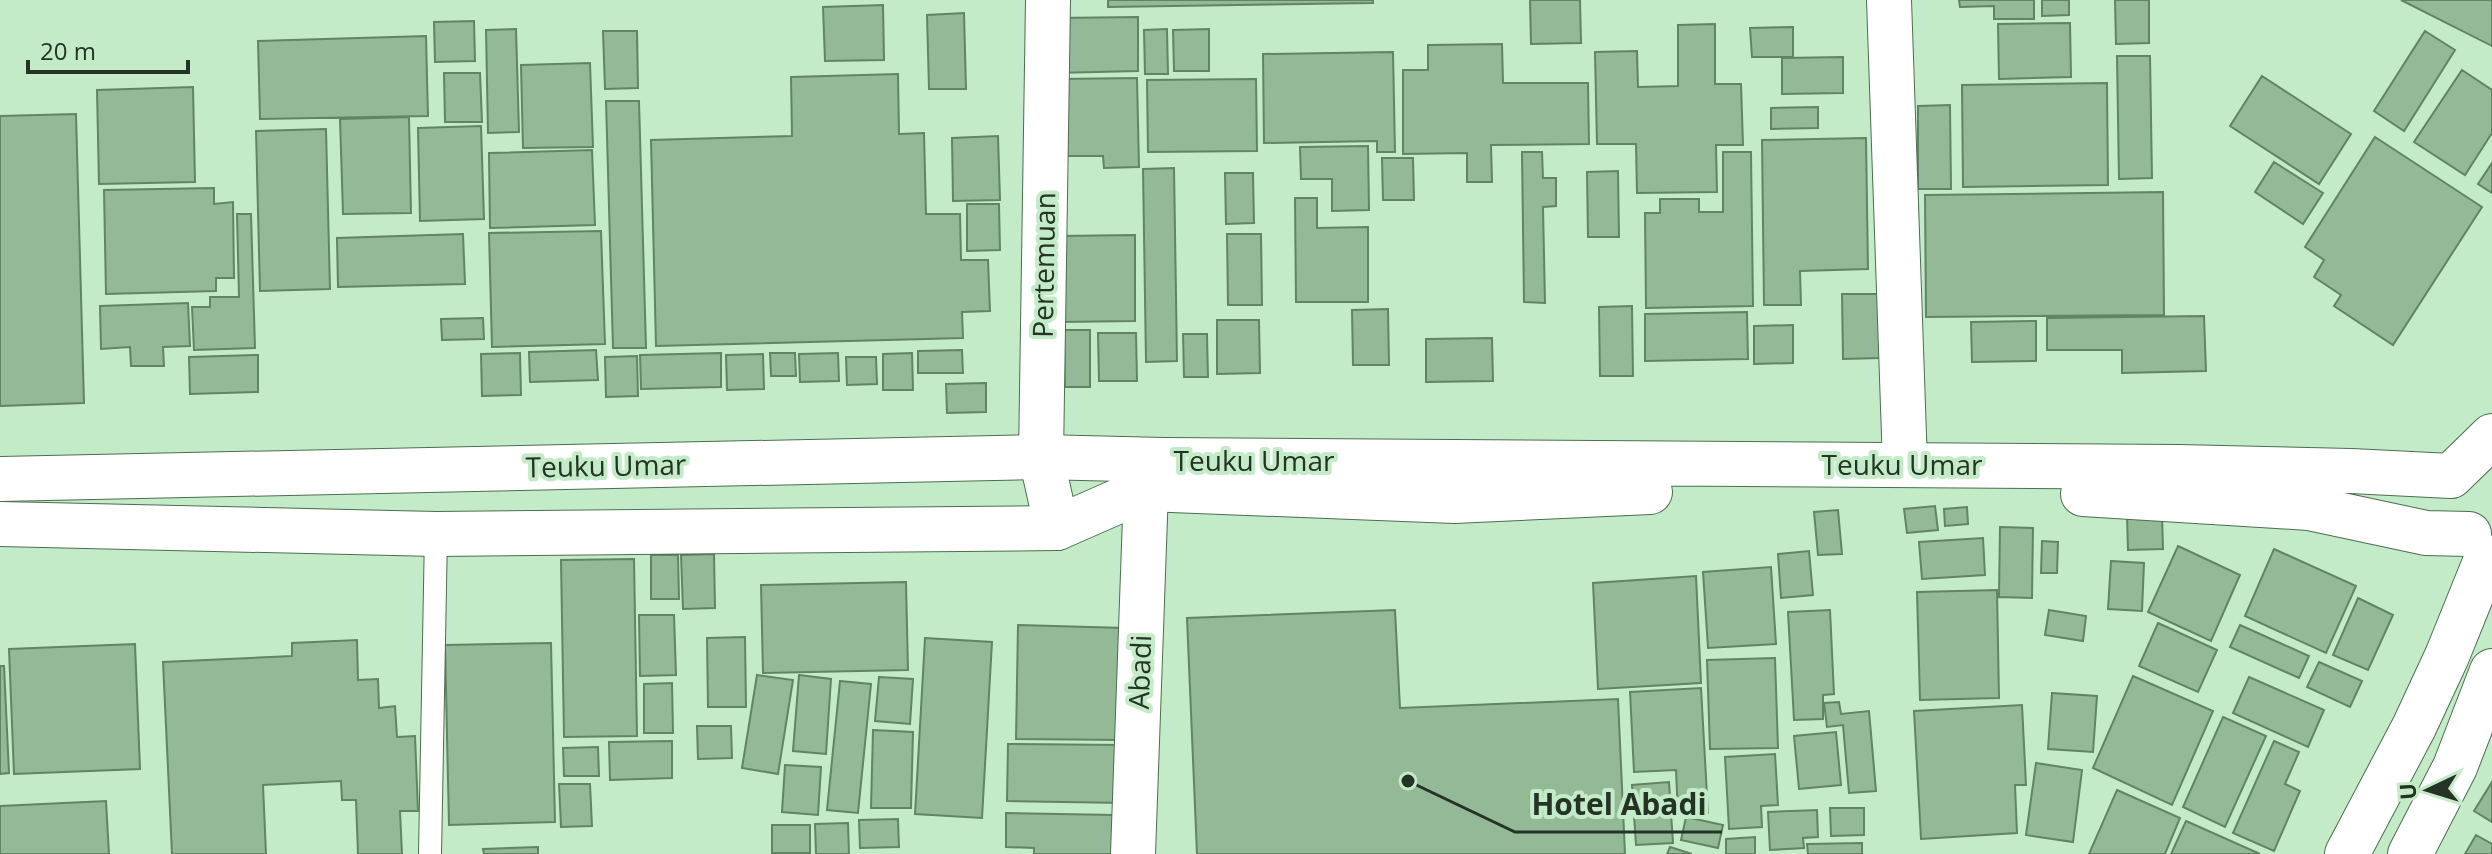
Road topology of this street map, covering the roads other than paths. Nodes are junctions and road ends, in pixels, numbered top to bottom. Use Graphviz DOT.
graph roads {
  1 [pos="1048,0"];
  2 [pos="1889,0"];
  3 [pos="2492,436"];
  4 [pos="1041,457"];
  5 [pos="1905,465"];
  6 [pos="0,479"];
  7 [pos="1146,489"];
  8 [pos="0,524"];
  9 [pos="1057,528"];
  10 [pos="436,534"];
  11 [pos="2483,551"];
  12 [pos="2492,671"];
  13 [pos="430,854"];
  14 [pos="1133,854"];
  15 [pos="2347,854"];
  16 [pos="2410,854"];
  1 -- 4 [label="main road, Pertemuan"];
  2 -- 5 [label="main road"];
  3 -- 5 [label="main road, Teuku Umar"];
  3 -- 11 [label="main road"];
  4 -- 5 [label="main road, Teuku Umar"];
  4 -- 6 [label="main road, Teuku Umar"];
  4 -- 9 [label="main road, Pertemuan"];
  7 -- 9 [label="main road"];
  7 -- 11 [label="main road"];
  7 -- 14 [label="main road, Abadi"];
  8 -- 10 [label="main road"];
  9 -- 10 [label="main road"];
  10 -- 13 [label="lane"];
  11 -- 15 [label="main road"];
  12 -- 16 [label="main road"];
}
